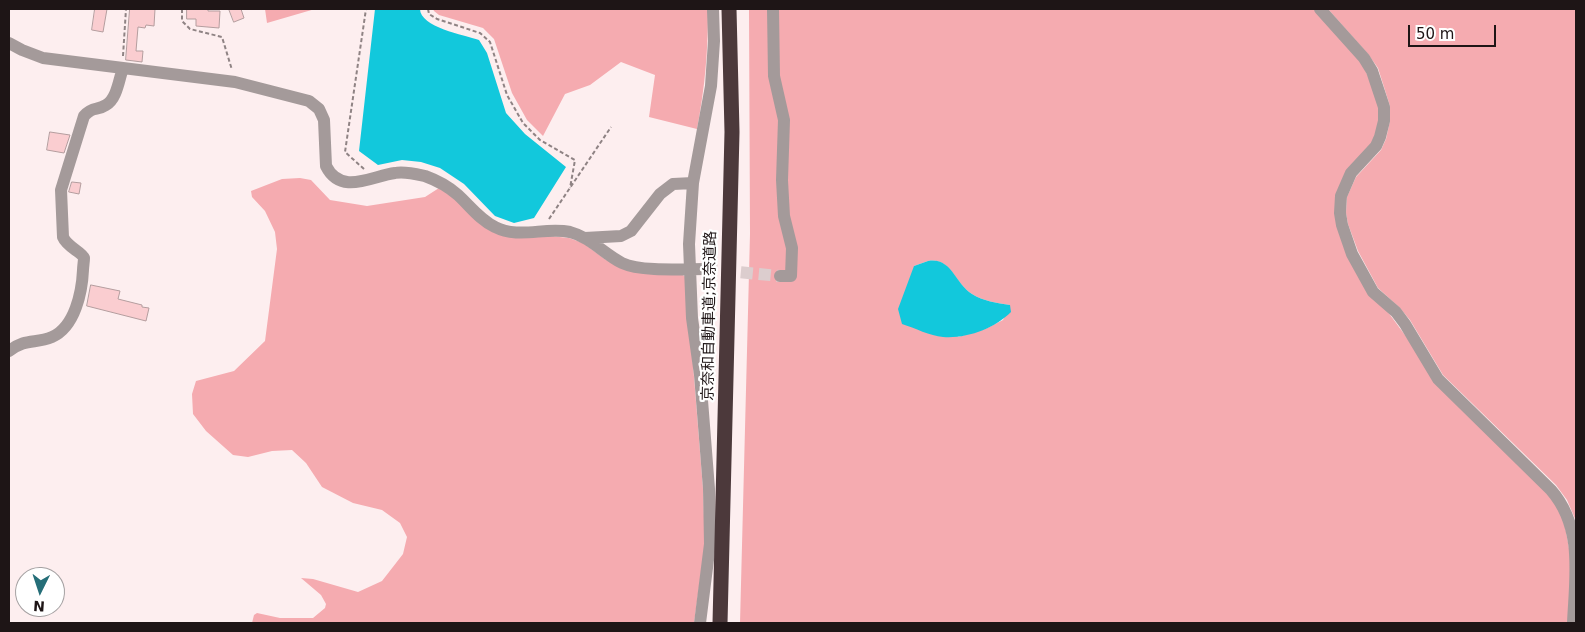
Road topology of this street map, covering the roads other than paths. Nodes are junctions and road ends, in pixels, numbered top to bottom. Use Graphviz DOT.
graph roads {
  1 [pos="713,9"];
  2 [pos="730,9"];
  3 [pos="737,9"];
  4 [pos="773,9"];
  5 [pos="1320,9"];
  6 [pos="9,43"];
  7 [pos="123,68"];
  8 [pos="693,183"];
  9 [pos="585,238"];
  10 [pos="690,269"];
  11 [pos="705,269"];
  12 [pos="780,276"];
  13 [pos="9,352"];
  14 [pos="700,623"];
  15 [pos="720,623"];
  16 [pos="728,623"];
  17 [pos="1573,623"];
  1 -- 8 [label="street"];
  2 -- 15 [label="highway, 京奈和自動車道;京奈道路"];
  3 -- 16 [label="highway, 京奈和自動車道;京奈道路"];
  4 -- 12 [label="street"];
  5 -- 17 [label="street"];
  6 -- 7 [label="street"];
  7 -- 9 [label="street"];
  7 -- 13 [label="street"];
  8 -- 9 [label="street"];
  8 -- 10 [label="street"];
  9 -- 10 [label="street"];
  10 -- 11 [label="street"];
  10 -- 14 [label="street"];
}
